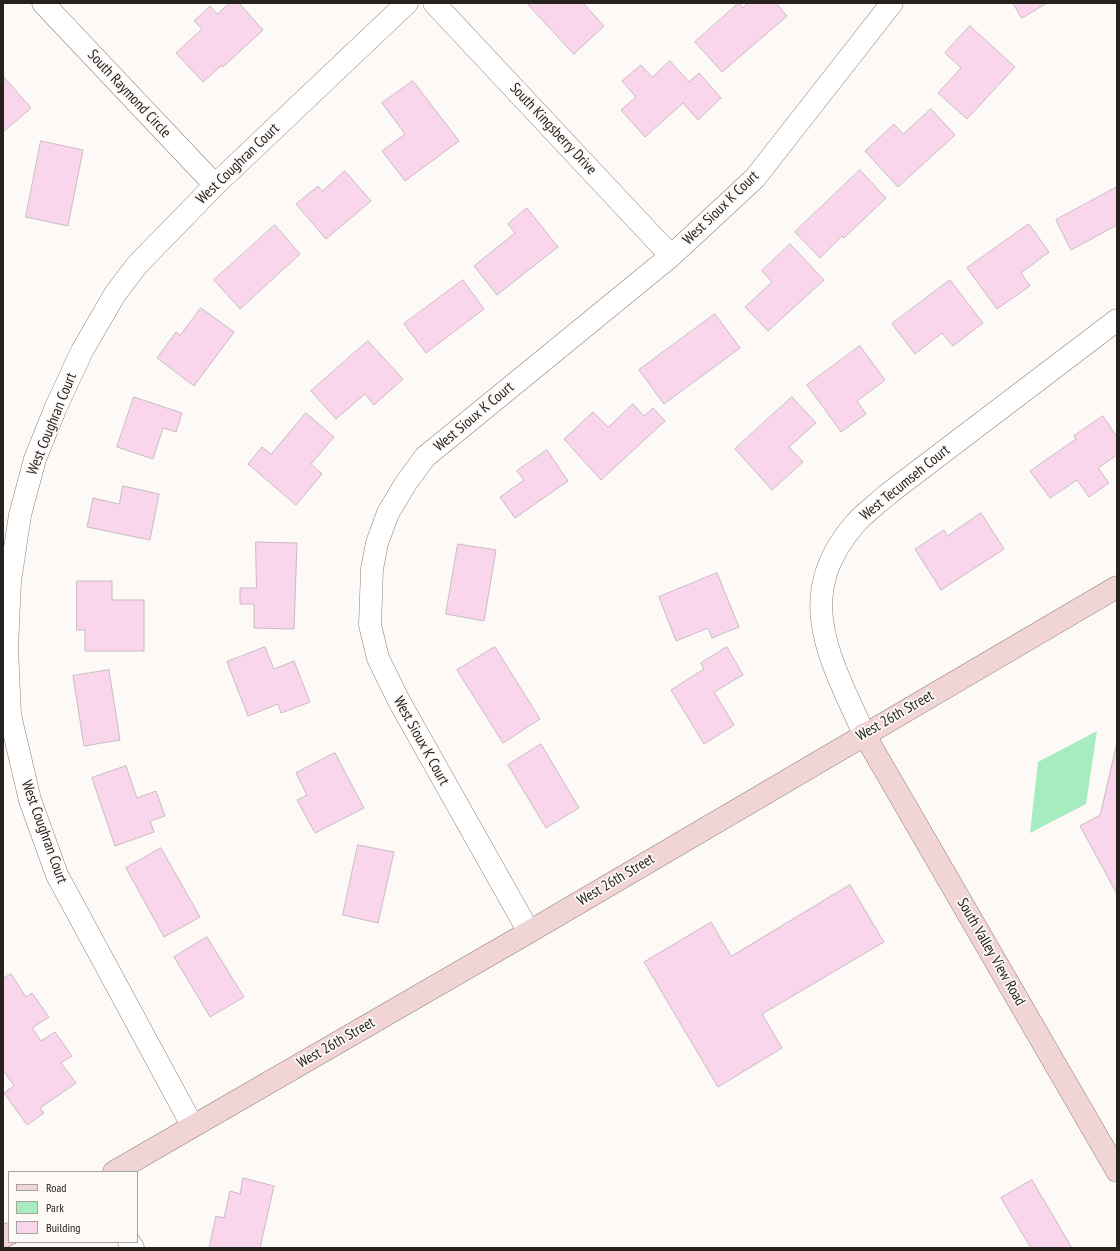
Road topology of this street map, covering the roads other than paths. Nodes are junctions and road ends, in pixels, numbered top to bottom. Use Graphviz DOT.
graph roads {
  1 [pos="43,3"];
  2 [pos="407,3"];
  3 [pos="434,3"];
  4 [pos="892,3"];
  5 [pos="216,185"];
  6 [pos="671,256"];
  7 [pos="1117,320"];
  8 [pos="1117,587"];
  9 [pos="864,734"];
  10 [pos="528,932"];
  11 [pos="192,1125"];
  12 [pos="116,1171"];
  13 [pos="1117,1171"];
  1 -- 5 [label="street, South Raymond Circle"];
  2 -- 5 [label="street, West Coughran Court"];
  3 -- 6 [label="street, South Kingsberry Drive"];
  4 -- 6 [label="street, West Sioux K Court"];
  5 -- 11 [label="street, West Coughran Court"];
  6 -- 10 [label="street, West Sioux K Court"];
  7 -- 9 [label="street, West Tecumseh Court"];
  8 -- 9 [label="main road, West 26th Street"];
  9 -- 10 [label="main road, West 26th Street"];
  9 -- 13 [label="main road, South Valley View Road"];
  10 -- 11 [label="main road, West 26th Street"];
  11 -- 12 [label="main road, West 26th Street"];
}
